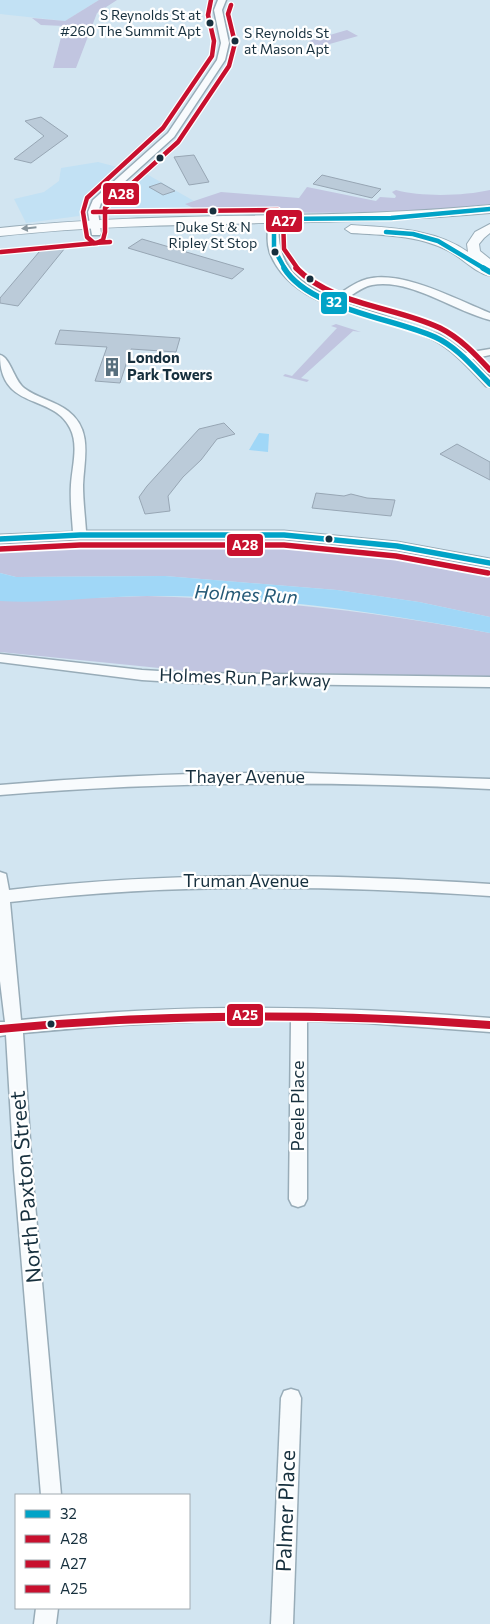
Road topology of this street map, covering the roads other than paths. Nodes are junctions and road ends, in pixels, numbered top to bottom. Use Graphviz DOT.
graph roads {
  1 [pos="222,0"];
  2 [pos="490,209"];
  3 [pos="490,220"];
  4 [pos="273,223"];
  5 [pos="323,227"];
  6 [pos="94,228"];
  7 [pos="490,228"];
  8 [pos="0,232"];
  9 [pos="0,242"];
  10 [pos="490,265"];
  11 [pos="490,272"];
  12 [pos="333,303"];
  13 [pos="490,317"];
  14 [pos="490,352"];
  15 [pos="490,356"];
  16 [pos="0,358"];
  17 [pos="466,359"];
  18 [pos="490,384"];
  19 [pos="80,535"];
  20 [pos="0,539"];
  21 [pos="490,563"];
  22 [pos="0,658"];
  23 [pos="490,682"];
  24 [pos="490,784"];
  25 [pos="0,790"];
  26 [pos="1,888"];
  27 [pos="490,890"];
  28 [pos="299,1014"];
  29 [pos="490,1025"];
  30 [pos="7,1028"];
  31 [pos="298,1199"];
  32 [pos="291,1398"];
  33 [pos="51,1494"];
  34 [pos="48,1609"];
  35 [pos="45,1624"];
  36 [pos="282,1624"];
  1 -- 6 [label="street"];
  2 -- 4 [label="main road"];
  3 -- 5 [label="main road"];
  4 -- 5 [label="main road"];
  4 -- 6 [label="main road"];
  4 -- 12 [label="street"];
  5 -- 11 [label="main road"];
  6 -- 8 [label="main road, one-way"];
  6 -- 9 [label="main road"];
  7 -- 10 [label="main road"];
  12 -- 13 [label="street"];
  12 -- 17 [label="street"];
  14 -- 17 [label="street"];
  15 -- 17 [label="street"];
  16 -- 19 [label="street"];
  17 -- 18 [label="street"];
  19 -- 20 [label="street"];
  19 -- 21 [label="street"];
  22 -- 23 [label="street, Holmes Run Parkway"];
  24 -- 25 [label="street, Thayer Avenue"];
  26 -- 27 [label="street, Truman Avenue"];
  26 -- 30 [label="street, North Paxton Street"];
  28 -- 29 [label="street"];
  28 -- 30 [label="street"];
  28 -- 31 [label="street, Peele Place"];
  30 -- 33 [label="street, North Paxton Street"];
  32 -- 36 [label="street, Palmer Place"];
  34 -- 35 [label="street"];
}
